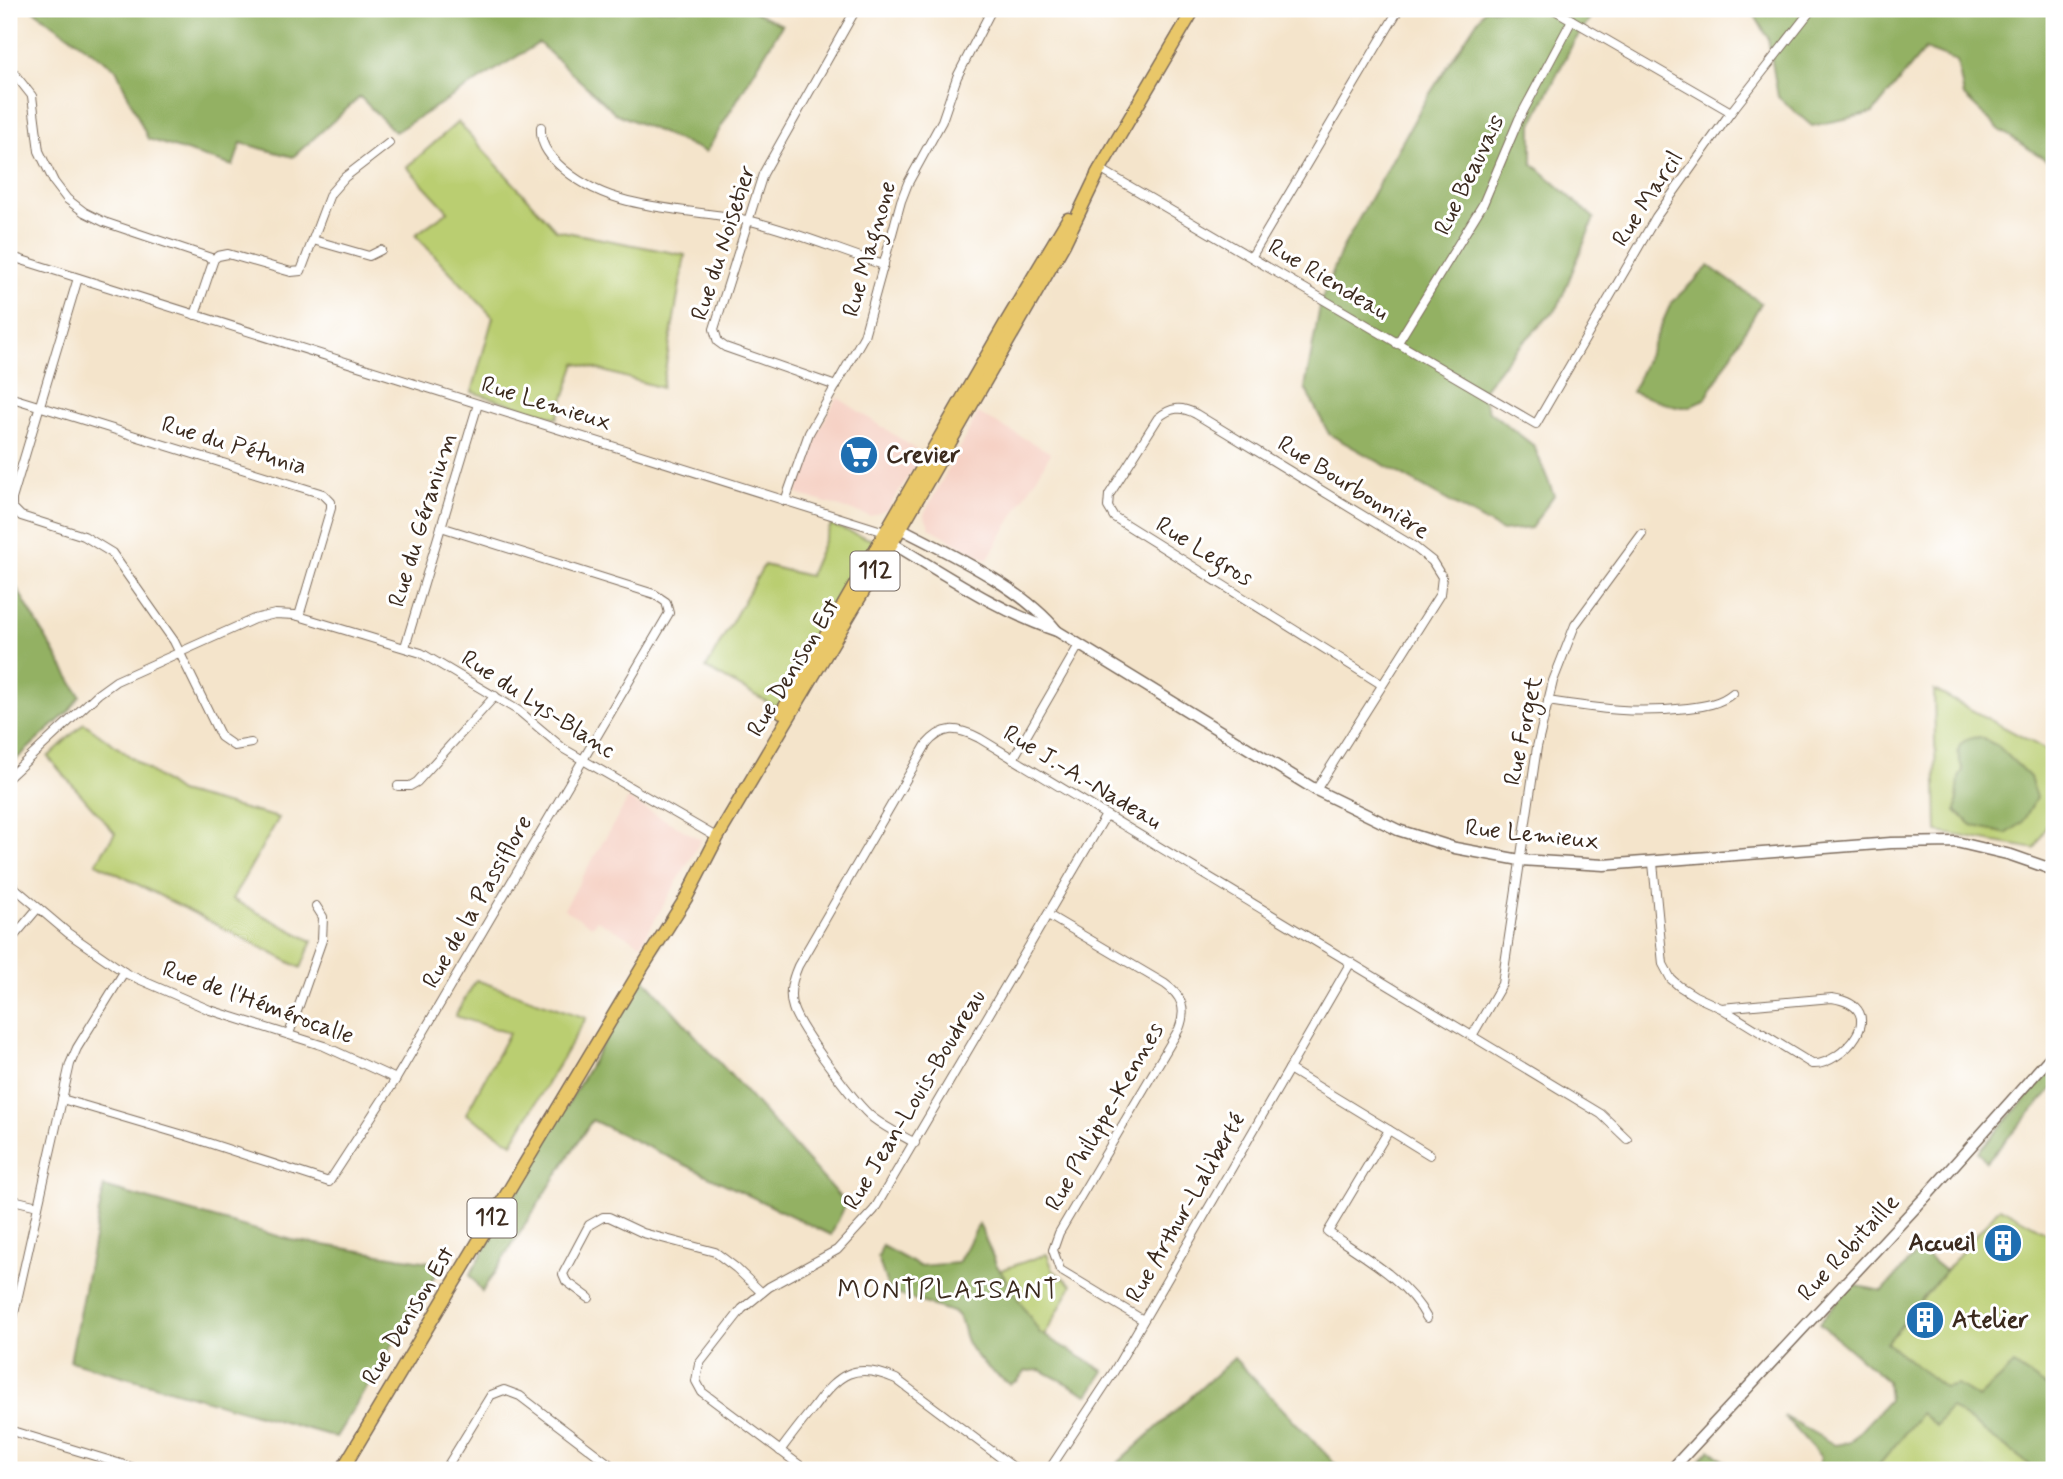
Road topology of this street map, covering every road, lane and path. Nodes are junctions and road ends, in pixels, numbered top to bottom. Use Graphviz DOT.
graph roads {
  1 [pos="856,9"];
  2 [pos="992,9"];
  3 [pos="1194,9"];
  4 [pos="1399,9"];
  5 [pos="1553,9"];
  6 [pos="1812,9"];
  7 [pos="1572,20"];
  8 [pos="9,67"];
  9 [pos="1731,112"];
  10 [pos="541,127"];
  11 [pos="389,143"];
  12 [pos="1100,169"];
  13 [pos="747,220"];
  14 [pos="313,240"];
  15 [pos="381,250"];
  16 [pos="9,256"];
  17 [pos="1252,256"];
  18 [pos="215,259"];
  19 [pos="884,265"];
  20 [pos="78,278"];
  21 [pos="195,315"];
  22 [pos="1397,344"];
  23 [pos="836,386"];
  24 [pos="9,397"];
  25 [pos="478,404"];
  26 [pos="39,407"];
  27 [pos="1165,412"];
  28 [pos="1536,424"];
  29 [pos="785,501"];
  30 [pos="441,527"];
  31 [pos="900,528"];
  32 [pos="1642,534"];
  33 [pos="888,538"];
  34 [pos="299,616"];
  35 [pos="1058,631"];
  36 [pos="1079,645"];
  37 [pos="405,647"];
  38 [pos="179,653"];
  39 [pos="1381,684"];
  40 [pos="1733,693"];
  41 [pos="495,696"];
  42 [pos="1548,701"];
  43 [pos="251,743"];
  44 [pos="1013,759"];
  45 [pos="583,760"];
  46 [pos="9,777"];
  47 [pos="398,786"];
  48 [pos="1316,790"];
  49 [pos="1106,815"];
  50 [pos="711,834"];
  51 [pos="1520,860"];
  52 [pos="1653,863"];
  53 [pos="2054,870"];
  54 [pos="9,883"];
  55 [pos="316,906"];
  56 [pos="38,908"];
  57 [pos="1048,915"];
  58 [pos="9,942"];
  59 [pos="1351,962"];
  60 [pos="643,966"];
  61 [pos="124,972"];
  62 [pos="1721,1008"];
  63 [pos="289,1034"];
  64 [pos="1472,1036"];
  65 [pos="2054,1053"];
  66 [pos="1289,1069"];
  67 [pos="396,1079"];
  68 [pos="62,1099"];
  69 [pos="1389,1130"];
  70 [pos="1627,1139"];
  71 [pos="915,1143"];
  72 [pos="1430,1155"];
  73 [pos="9,1199"];
  74 [pos="38,1206"];
  75 [pos="761,1292"];
  76 [pos="590,1298"];
  77 [pos="1427,1318"];
  78 [pos="1143,1320"];
  79 [pos="9,1336"];
  80 [pos="9,1430"];
  81 [pos="780,1451"];
  82 [pos="141,1470"];
  83 [pos="342,1470"];
  84 [pos="445,1470"];
  85 [pos="617,1470"];
  86 [pos="806,1470"];
  87 [pos="1017,1470"];
  88 [pos="1049,1470"];
  89 [pos="1671,1470"];
  1 -- 13 [label="street, Rue du Noisetier"];
  2 -- 19 [label="street, Rue Magnone"];
  3 -- 12 [label="main road, Rue Denison Est / 112"];
  4 -- 17 [label="street"];
  5 -- 7 [label="street"];
  6 -- 9 [label="street, Rue Marcil"];
  7 -- 9 [label="street"];
  7 -- 22 [label="street, Rue Beauvais"];
  8 -- 18 [label="street"];
  9 -- 28 [label="street, Rue Marcil"];
  10 -- 13 [label="street"];
  11 -- 14 [label="street"];
  12 -- 17 [label="street, Rue Riendeau"];
  12 -- 31 [label="main road, Rue Denison Est / 112"];
  12 -- 33 [label="main road, Rue Denison Est"];
  13 -- 19 [label="street"];
  13 -- 23 [label="street, Rue du Noisetier"];
  14 -- 15 [label="street"];
  14 -- 18 [label="street"];
  16 -- 20 [label="street, Rue Lemieux"];
  17 -- 22 [label="street, Rue Riendeau"];
  18 -- 21 [label="street"];
  19 -- 23 [label="street, Rue Magnone"];
  20 -- 21 [label="street, Rue Lemieux"];
  20 -- 26 [label="street"];
  21 -- 25 [label="street, Rue Lemieux"];
  22 -- 28 [label="street, Rue Riendeau"];
  23 -- 29 [label="street, Rue Magnone"];
  24 -- 26 [label="street, Rue du Pétunia"];
  25 -- 29 [label="street, Rue Lemieux"];
  25 -- 30 [label="street, Rue du Géranium"];
  26 -- 34 [label="street, Rue du Pétunia"];
  26 -- 38 [label="street"];
  27 -- 39 [label="street, Rue Legros"];
  27 -- 39 [label="street, Rue Bourbonnière"];
  29 -- 33 [label="street, Rue Lemieux"];
  30 -- 37 [label="street, Rue du Géranium"];
  30 -- 45 [label="street, Rue de la Passiflore"];
  31 -- 33 [label="main road, Rue Denison Est / 112"];
  31 -- 35 [label="street, Rue Lemieux"];
  32 -- 42 [label="street, Rue Forget"];
  33 -- 35 [label="street, Rue Lemieux"];
  33 -- 50 [label="main road, Rue Denison Est"];
  33 -- 60 [label="main road, Rue Denison Est / 112"];
  34 -- 37 [label="street, Rue du Lys-Blanc"];
  34 -- 38 [label="street, Rue du Lys-Blanc"];
  35 -- 36 [label="street, Rue Lemieux"];
  36 -- 44 [label="street"];
  36 -- 48 [label="street, Rue Lemieux"];
  37 -- 41 [label="street, Rue du Lys-Blanc"];
  38 -- 43 [label="street"];
  38 -- 46 [label="street, Rue du Lys-Blanc"];
  39 -- 48 [label="street, Rue Bourbonnière"];
  40 -- 42 [label="street"];
  41 -- 45 [label="street, Rue du Lys-Blanc"];
  41 -- 47 [label="street"];
  42 -- 51 [label="street, Rue Forget"];
  44 -- 49 [label="street, Rue J.-A.-Nadeau"];
  44 -- 71 [label="street, Rue J.-A.-Nadeau"];
  45 -- 50 [label="street, Rue du Lys-Blanc"];
  45 -- 67 [label="street, Rue de la Passiflore"];
  48 -- 51 [label="street, Rue Lemieux"];
  49 -- 57 [label="street, Rue Jean-Louis-Boudreau"];
  49 -- 59 [label="street, Rue J.-A.-Nadeau"];
  50 -- 60 [label="main road, Rue Denison Est"];
  51 -- 52 [label="street, Rue Lemieux"];
  51 -- 64 [label="street, Rue Forget"];
  52 -- 53 [label="street, Rue Lemieux"];
  52 -- 62 [label="street"];
  54 -- 56 [label="street, Rue de l'Hémérocalle"];
  55 -- 63 [label="street"];
  56 -- 58 [label="street"];
  56 -- 61 [label="street, Rue de l'Hémérocalle"];
  57 -- 71 [label="street, Rue Jean-Louis-Boudreau"];
  57 -- 78 [label="street, Rue Philippe-Kennes"];
  59 -- 64 [label="street, Rue J.-A.-Nadeau"];
  59 -- 66 [label="street, Rue Arthur-Laliberté"];
  60 -- 83 [label="main road, Rue Denison Est / 112"];
  61 -- 63 [label="street, Rue de l'Hémérocalle"];
  61 -- 68 [label="street"];
  62 -- 62 [label="street"];
  63 -- 67 [label="street, Rue de l'Hémérocalle"];
  64 -- 70 [label="street, Rue J.-A.-Nadeau"];
  65 -- 89 [label="street, Rue Robitaille"];
  66 -- 69 [label="street"];
  66 -- 78 [label="street, Rue Arthur-Laliberté"];
  67 -- 68 [label="street, Rue de la Passiflore"];
  68 -- 74 [label="street"];
  69 -- 72 [label="street"];
  69 -- 77 [label="street"];
  71 -- 75 [label="street, Rue Jean-Louis-Boudreau"];
  73 -- 74 [label="street"];
  74 -- 79 [label="street"];
  75 -- 76 [label="street"];
  75 -- 81 [label="street, Rue Jean-Louis-Boudreau"];
  78 -- 88 [label="street, Rue Arthur-Laliberté"];
  80 -- 82 [label="street"];
  81 -- 86 [label="street, Rue Jean-Louis-Boudreau"];
  81 -- 87 [label="street"];
  84 -- 85 [label="street"];
}
